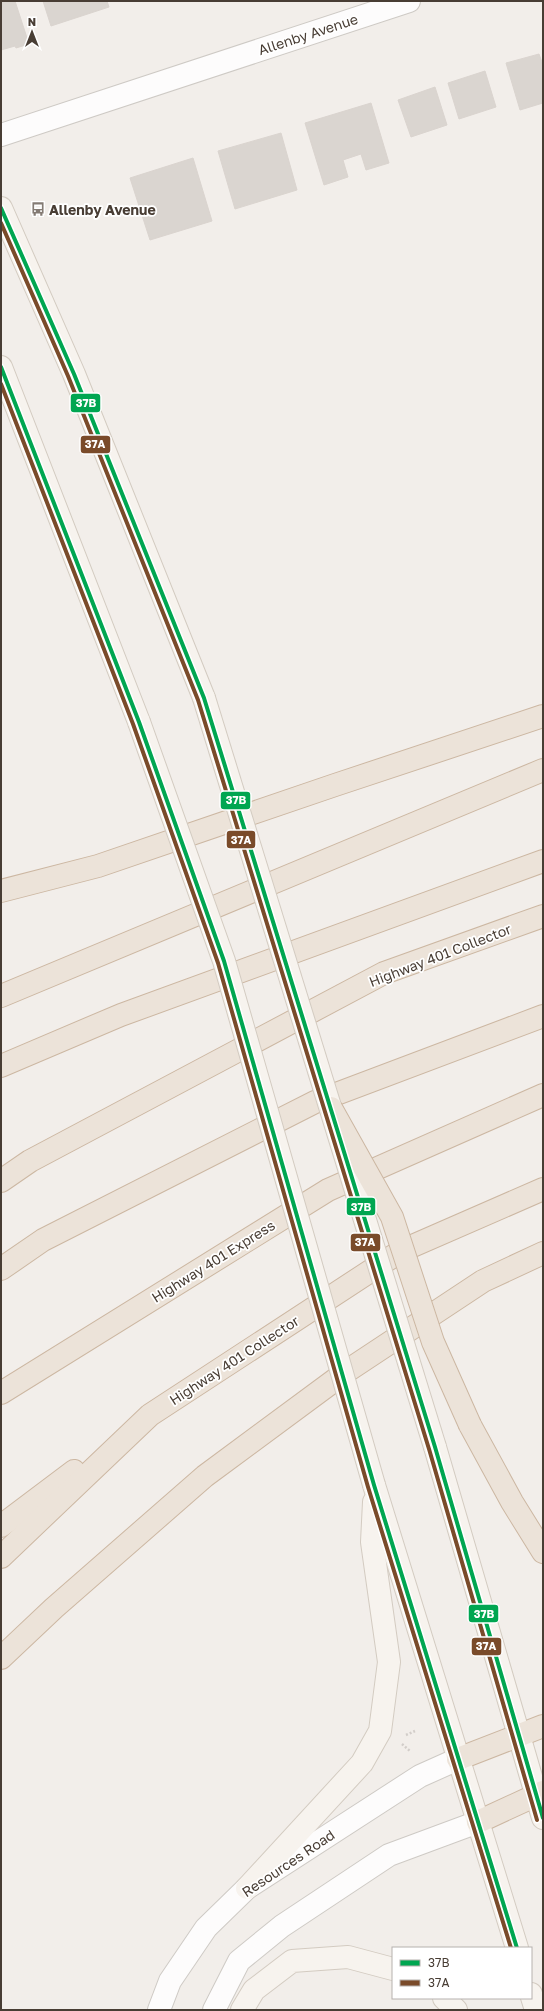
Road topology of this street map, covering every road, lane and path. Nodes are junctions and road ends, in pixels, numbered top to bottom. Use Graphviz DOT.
graph roads {
  1 [pos="409,1"];
  2 [pos="1,135"];
  3 [pos="1,208"];
  4 [pos="1,367"];
  5 [pos="543,716"];
  6 [pos="543,770"];
  7 [pos="543,861"];
  8 [pos="1,891"];
  9 [pos="543,916"];
  10 [pos="1,996"];
  11 [pos="543,1016"];
  12 [pos="1,1066"];
  13 [pos="543,1095"];
  14 [pos="331,1108"];
  15 [pos="1,1181"];
  16 [pos="543,1189"];
  17 [pos="543,1253"];
  18 [pos="1,1269"];
  19 [pos="5,1391"];
  20 [pos="150,1414"];
  21 [pos="374,1485"];
  22 [pos="1,1526"];
  23 [pos="543,1552"];
  24 [pos="1,1557"];
  25 [pos="1,1658"];
  26 [pos="543,1726"];
  27 [pos="518,1735"];
  28 [pos="458,1759"];
  29 [pos="539,1793"];
  30 [pos="543,1818"];
  31 [pos="478,1822"];
  32 [pos="247,1888"];
  33 [pos="517,1947"];
  34 [pos="392,1968"];
  35 [pos="532,1997"];
  36 [pos="445,1999"];
  37 [pos="159,2010"];
  38 [pos="214,2010"];
  39 [pos="242,2010"];
  40 [pos="456,2010"];
  41 [pos="536,2010"];
  1 -- 2 [label="street, Allenby Avenue"];
  3 -- 14 [label="main road, bridge"];
  4 -- 21 [label="main road, bridge"];
  5 -- 8 [label="highway"];
  6 -- 10 [label="highway"];
  7 -- 12 [label="highway"];
  9 -- 15 [label="highway, Highway 401 Collector"];
  11 -- 18 [label="highway"];
  13 -- 19 [label="highway, Highway 401 Express"];
  14 -- 23 [label="highway, bridge"];
  14 -- 27 [label="main road, bridge"];
  16 -- 20 [label="highway, Highway 401 Collector"];
  17 -- 25 [label="highway"];
  20 -- 22 [label="highway"];
  20 -- 24 [label="highway, Highway 401 Collector"];
  21 -- 28 [label="main road"];
  21 -- 32 [label="main road"];
  26 -- 27 [label="highway"];
  27 -- 28 [label="highway"];
  27 -- 29 [label="main road"];
  28 -- 31 [label="main road"];
  28 -- 32 [label="street, Resources Road"];
  29 -- 30 [label="main road"];
  29 -- 31 [label="highway"];
  31 -- 33 [label="main road"];
  31 -- 38 [label="street"];
  32 -- 37 [label="street, Resources Road"];
  34 -- 39 [label="main road"];
  35 -- 41 [label="main road"];
  36 -- 40 [label="main road"];
}
